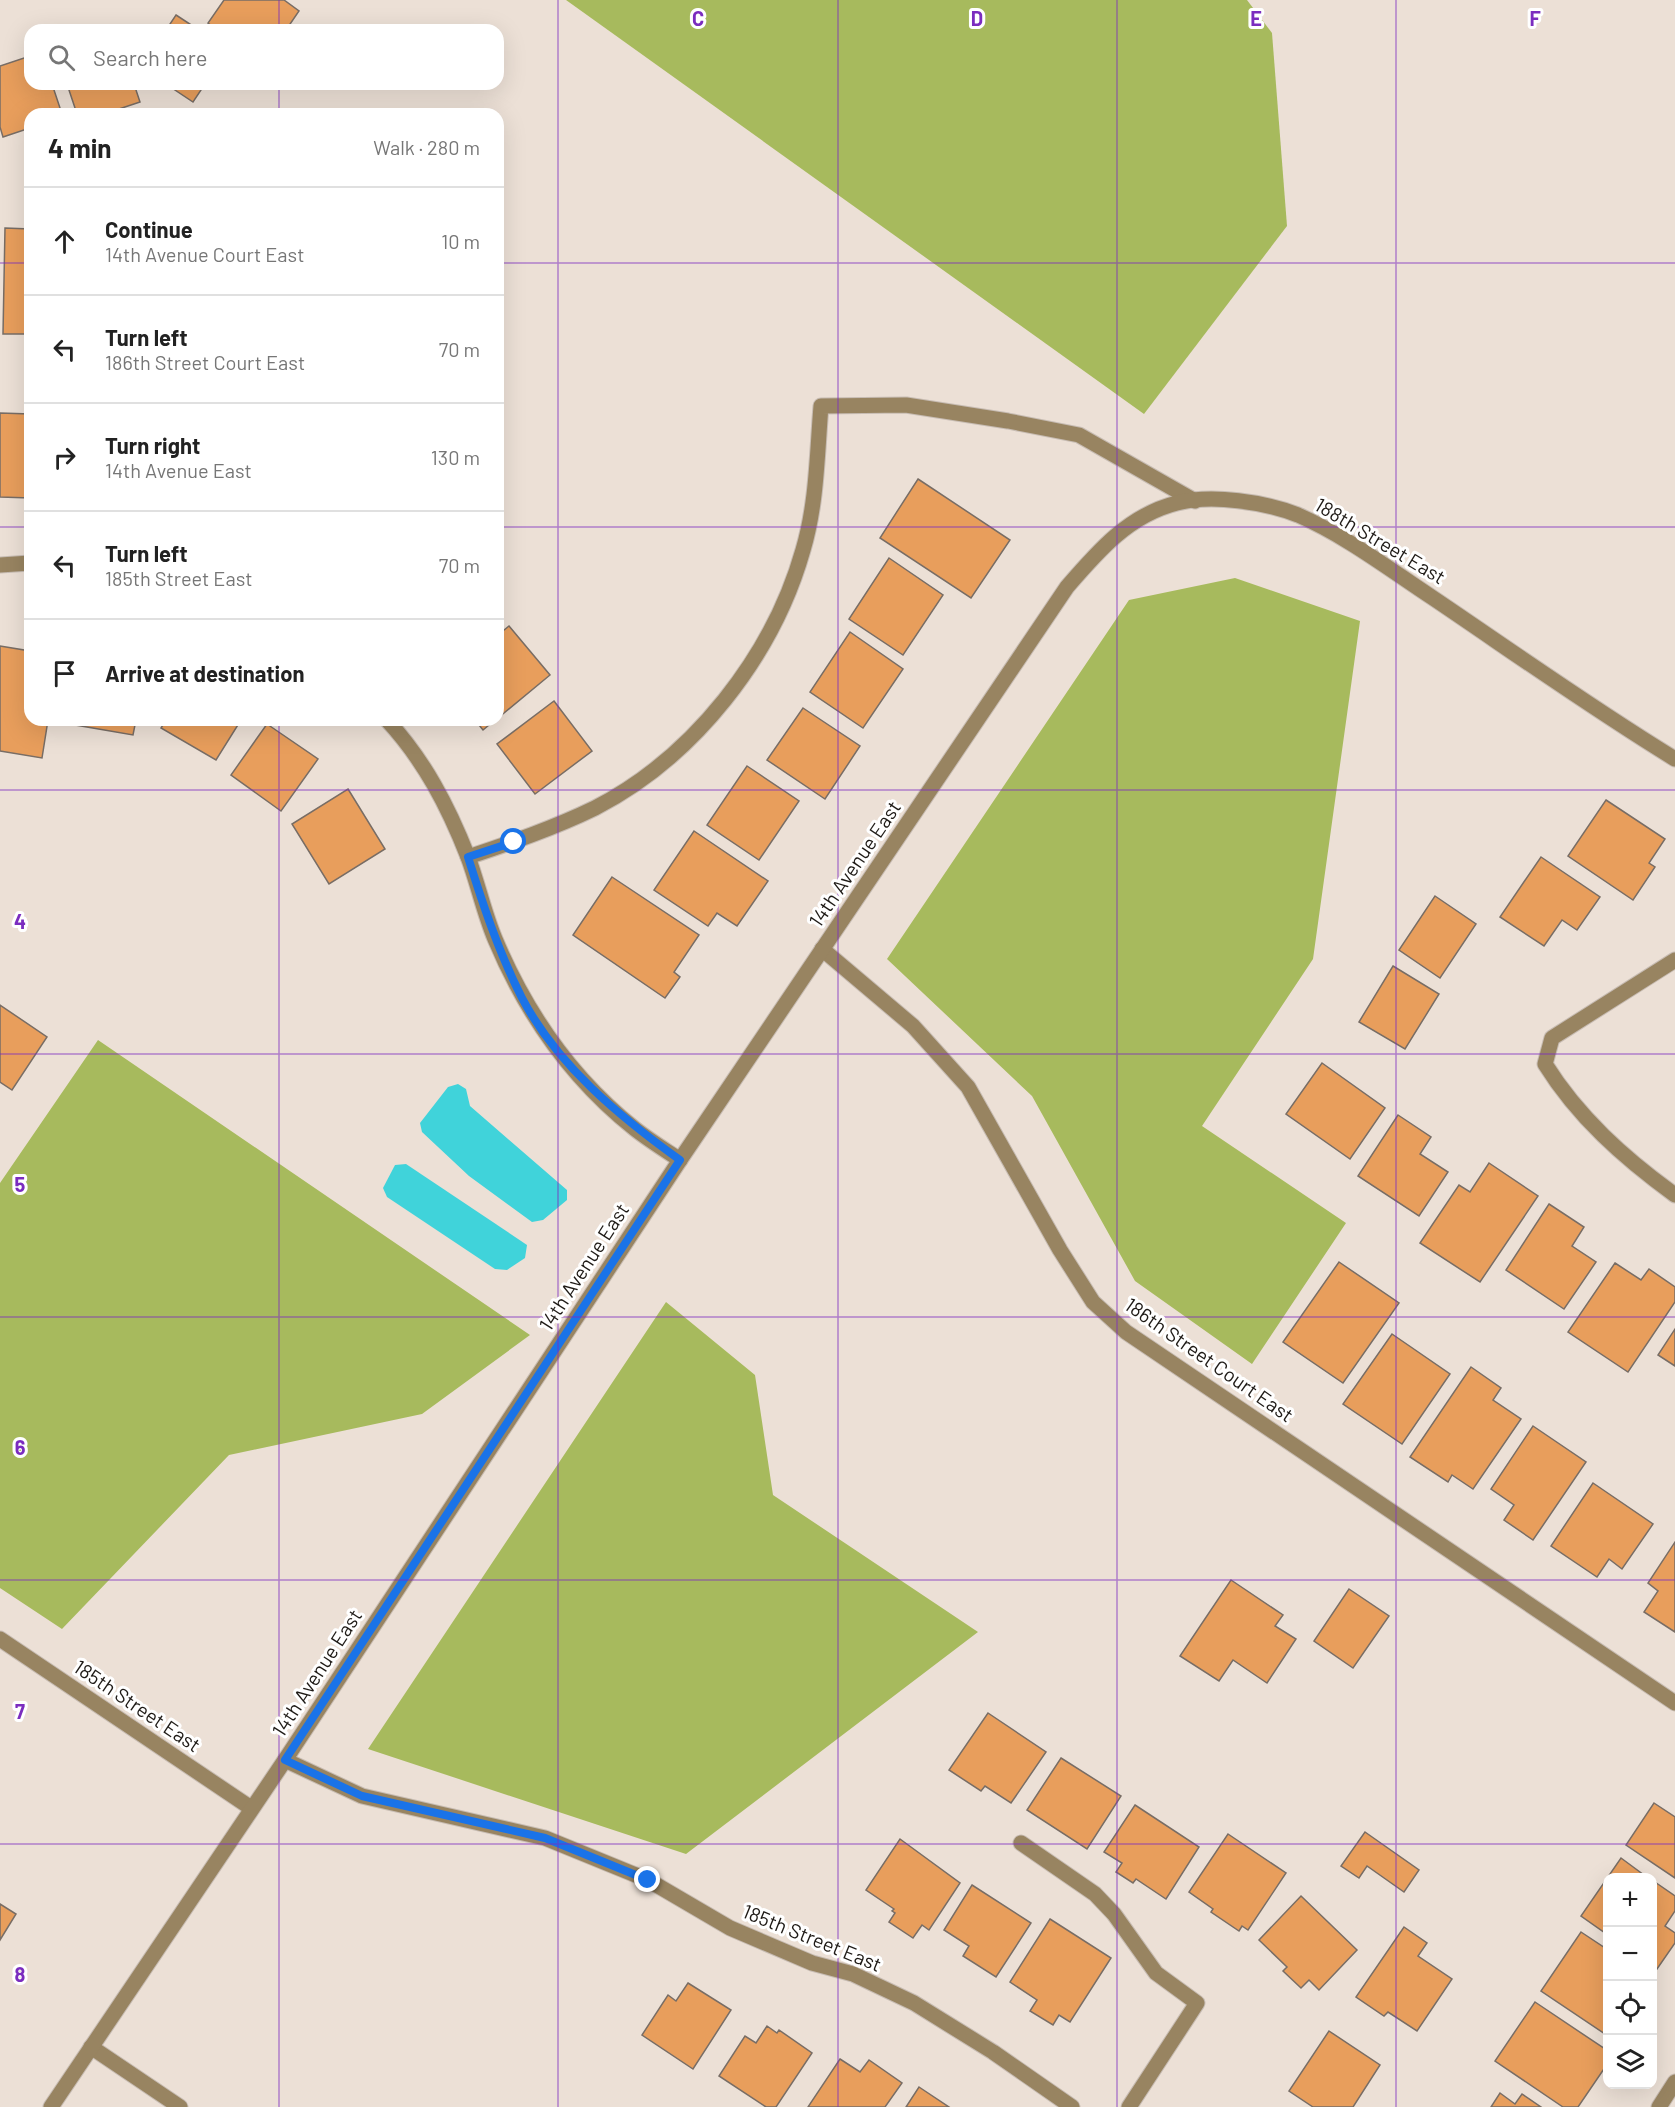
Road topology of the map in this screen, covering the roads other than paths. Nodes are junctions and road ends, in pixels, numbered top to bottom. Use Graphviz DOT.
graph roads {
  1 [pos="1196,501"];
  2 [pos="24,563"];
  3 [pos="0,565"];
  4 [pos="392,726"];
  5 [pos="1675,759"];
  6 [pos="468,857"];
  7 [pos="822,949"];
  8 [pos="1675,960"];
  9 [pos="680,1160"];
  10 [pos="1675,1195"];
  11 [pos="0,1640"];
  12 [pos="1675,1703"];
  13 [pos="285,1760"];
  14 [pos="251,1808"];
  15 [pos="1021,1843"];
  16 [pos="91,2047"];
  17 [pos="1675,2082"];
  18 [pos="51,2107"];
  19 [pos="180,2107"];
  20 [pos="1072,2107"];
  21 [pos="1129,2107"];
  22 [pos="1659,2107"];
  1 -- 5 [label="street, 188th Street East"];
  1 -- 6 [label="street, 188th Street East"];
  1 -- 7 [label="street, 14th Avenue East"];
  2 -- 3 [label="street"];
  4 -- 6 [label="street"];
  6 -- 9 [label="street"];
  7 -- 9 [label="street, 14th Avenue East"];
  7 -- 12 [label="street, 186th Street Court East"];
  8 -- 10 [label="street"];
  9 -- 13 [label="street, 14th Avenue East"];
  11 -- 14 [label="street, 185th Street East"];
  13 -- 14 [label="street, 14th Avenue East"];
  13 -- 20 [label="street, 185th Street East"];
  14 -- 16 [label="street, 14th Avenue East"];
  15 -- 21 [label="street"];
  16 -- 18 [label="street, 14th Avenue East"];
  16 -- 19 [label="street"];
  17 -- 22 [label="street"];
}
